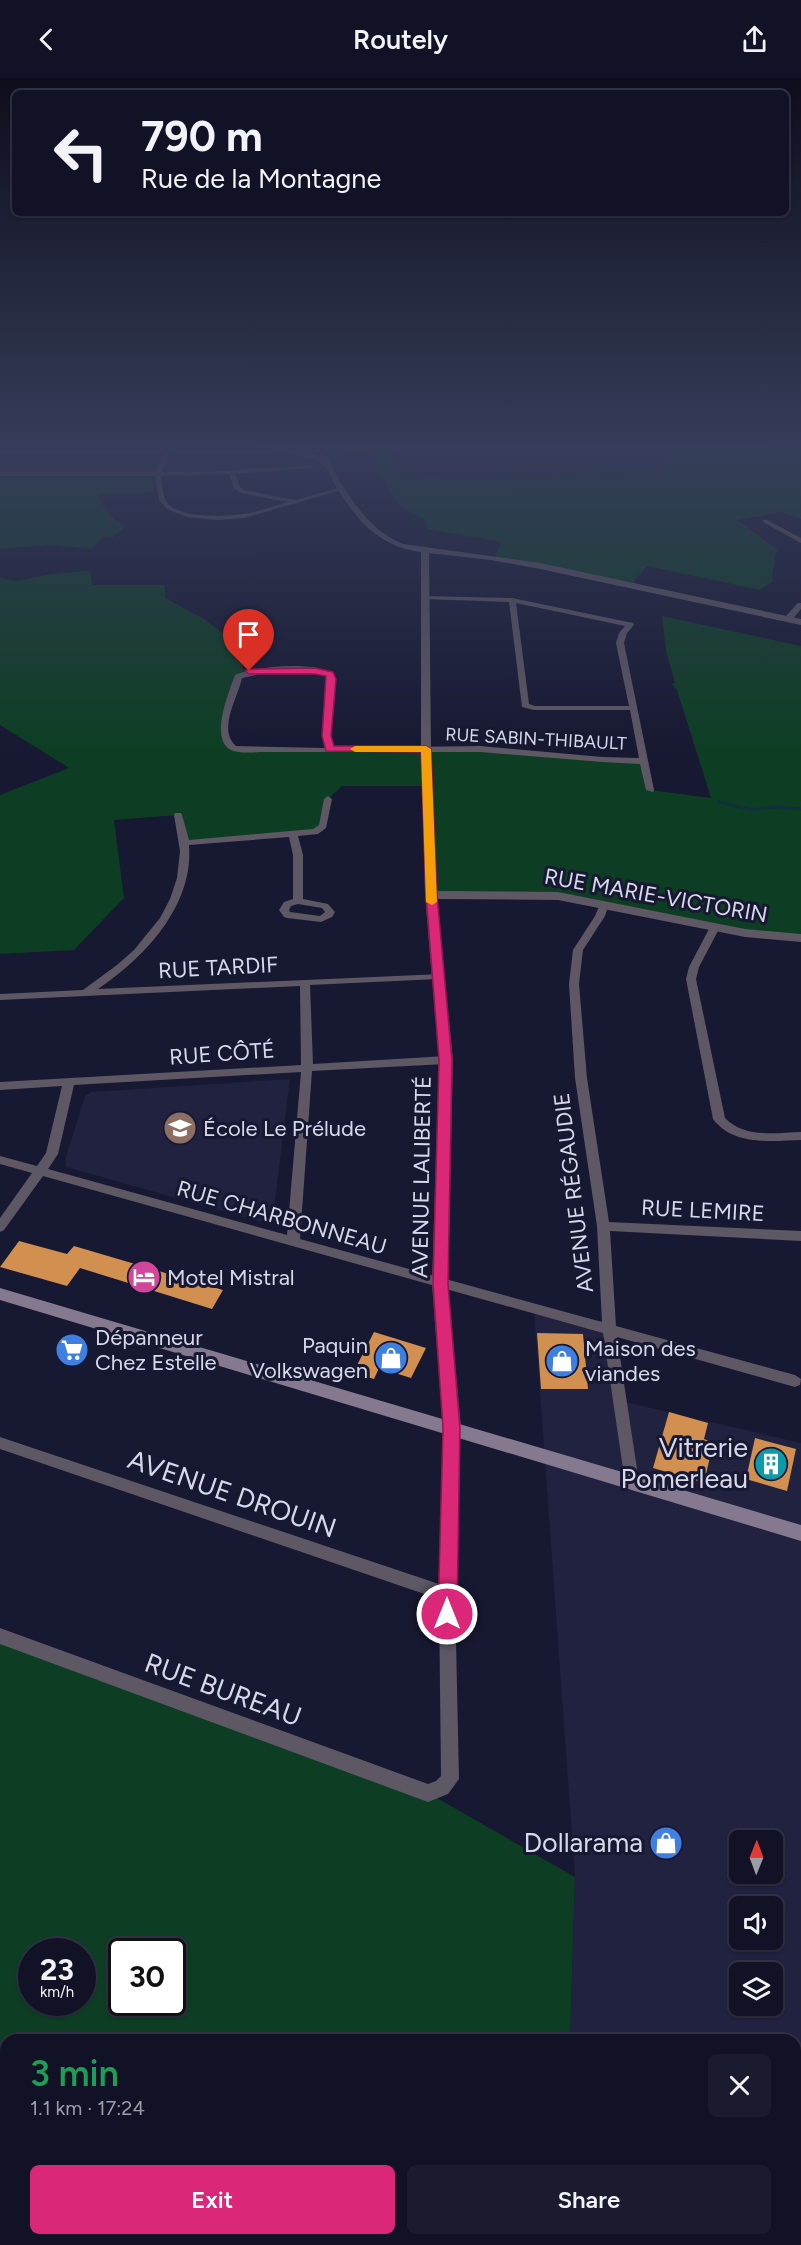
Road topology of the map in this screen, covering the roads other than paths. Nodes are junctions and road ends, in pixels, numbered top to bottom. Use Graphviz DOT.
graph roads {
  1 [pos="412,547"];
  2 [pos="425,549"];
  3 [pos="425,597"];
  4 [pos="512,600"];
  5 [pos="801,605"];
  6 [pos="788,619"];
  7 [pos="801,622"];
  8 [pos="633,708"];
  9 [pos="329,749"];
  10 [pos="426,749"];
  11 [pos="643,761"];
  12 [pos="650,790"];
  13 [pos="328,799"];
  14 [pos="178,815"];
  15 [pos="293,835"];
  16 [pos="184,843"];
  17 [pos="431,895"];
  18 [pos="298,901"];
  19 [pos="604,904"];
  20 [pos="715,927"];
  21 [pos="801,938"];
  22 [pos="438,976"];
  23 [pos="305,983"];
  24 [pos="84,993"];
  25 [pos="0,997"];
  26 [pos="446,1060"];
  27 [pos="307,1067"];
  28 [pos="69,1082"];
  29 [pos="0,1086"];
  30 [pos="801,1137"];
  31 [pos="0,1160"];
  32 [pos="41,1171"];
  33 [pos="603,1226"];
  34 [pos="0,1227"];
  35 [pos="801,1236"];
  36 [pos="293,1241"];
  37 [pos="440,1284"];
  38 [pos="0,1294"];
  39 [pos="609,1329"];
  40 [pos="795,1381"];
  41 [pos="452,1428"];
  42 [pos="0,1443"];
  43 [pos="632,1482"];
  44 [pos="801,1533"];
  45 [pos="447,1594"];
  46 [pos="0,1636"];
  47 [pos="428,1793"];
  1 -- 2 [label="street"];
  2 -- 3 [label="street, AVENUE LALIBERTÉ"];
  2 -- 6 [label="street"];
  3 -- 4 [label="street"];
  3 -- 10 [label="street, AVENUE LALIBERTÉ"];
  4 -- 8 [label="street"];
  4 -- 8 [label="street"];
  5 -- 6 [label="street"];
  6 -- 7 [label="street"];
  8 -- 11 [label="street"];
  9 -- 9 [label="street, RUE SABIN-THIBAULT"];
  9 -- 10 [label="street, RUE SABIN-THIBAULT"];
  10 -- 11 [label="street, RUE SABIN-THIBAULT"];
  10 -- 17 [label="street, AVENUE LALIBERTÉ"];
  11 -- 12 [label="street"];
  13 -- 15 [label="street"];
  14 -- 16 [label="street"];
  15 -- 16 [label="street"];
  15 -- 18 [label="street"];
  16 -- 24 [label="street"];
  17 -- 19 [label="street, RUE MARIE-VICTORIN"];
  17 -- 22 [label="street, AVENUE LALIBERTÉ"];
  19 -- 20 [label="street, RUE MARIE-VICTORIN"];
  19 -- 33 [label="street, AVENUE RÉGAUDIE"];
  20 -- 21 [label="street, RUE MARIE-VICTORIN"];
  20 -- 30 [label="street"];
  22 -- 23 [label="street, RUE TARDIF"];
  22 -- 26 [label="street, AVENUE LALIBERTÉ"];
  23 -- 24 [label="street, RUE TARDIF"];
  23 -- 27 [label="street"];
  24 -- 25 [label="street, RUE TARDIF"];
  26 -- 27 [label="street, RUE CÔTÉ"];
  26 -- 37 [label="street, AVENUE LALIBERTÉ"];
  27 -- 28 [label="street, RUE CÔTÉ"];
  27 -- 36 [label="street"];
  28 -- 29 [label="street, RUE CÔTÉ"];
  28 -- 32 [label="street"];
  31 -- 32 [label="street, RUE CHARBONNEAU"];
  32 -- 34 [label="street"];
  32 -- 36 [label="street, RUE CHARBONNEAU"];
  33 -- 35 [label="street, RUE LEMIRE"];
  33 -- 39 [label="street, AVENUE RÉGAUDIE"];
  36 -- 37 [label="street, RUE CHARBONNEAU"];
  37 -- 39 [label="street, RUE CHARBONNEAU"];
  37 -- 41 [label="street, AVENUE LALIBERTÉ"];
  38 -- 41 [label="main road"];
  39 -- 40 [label="street, RUE CHARBONNEAU"];
  39 -- 43 [label="street, AVENUE RÉGAUDIE"];
  41 -- 43 [label="main road"];
  41 -- 45 [label="street, AVENUE LALIBERTÉ"];
  42 -- 45 [label="street, AVENUE DROUIN"];
  43 -- 44 [label="main road"];
  45 -- 47 [label="street, AVENUE LALIBERTÉ"];
  46 -- 47 [label="street, RUE BUREAU"];
}
